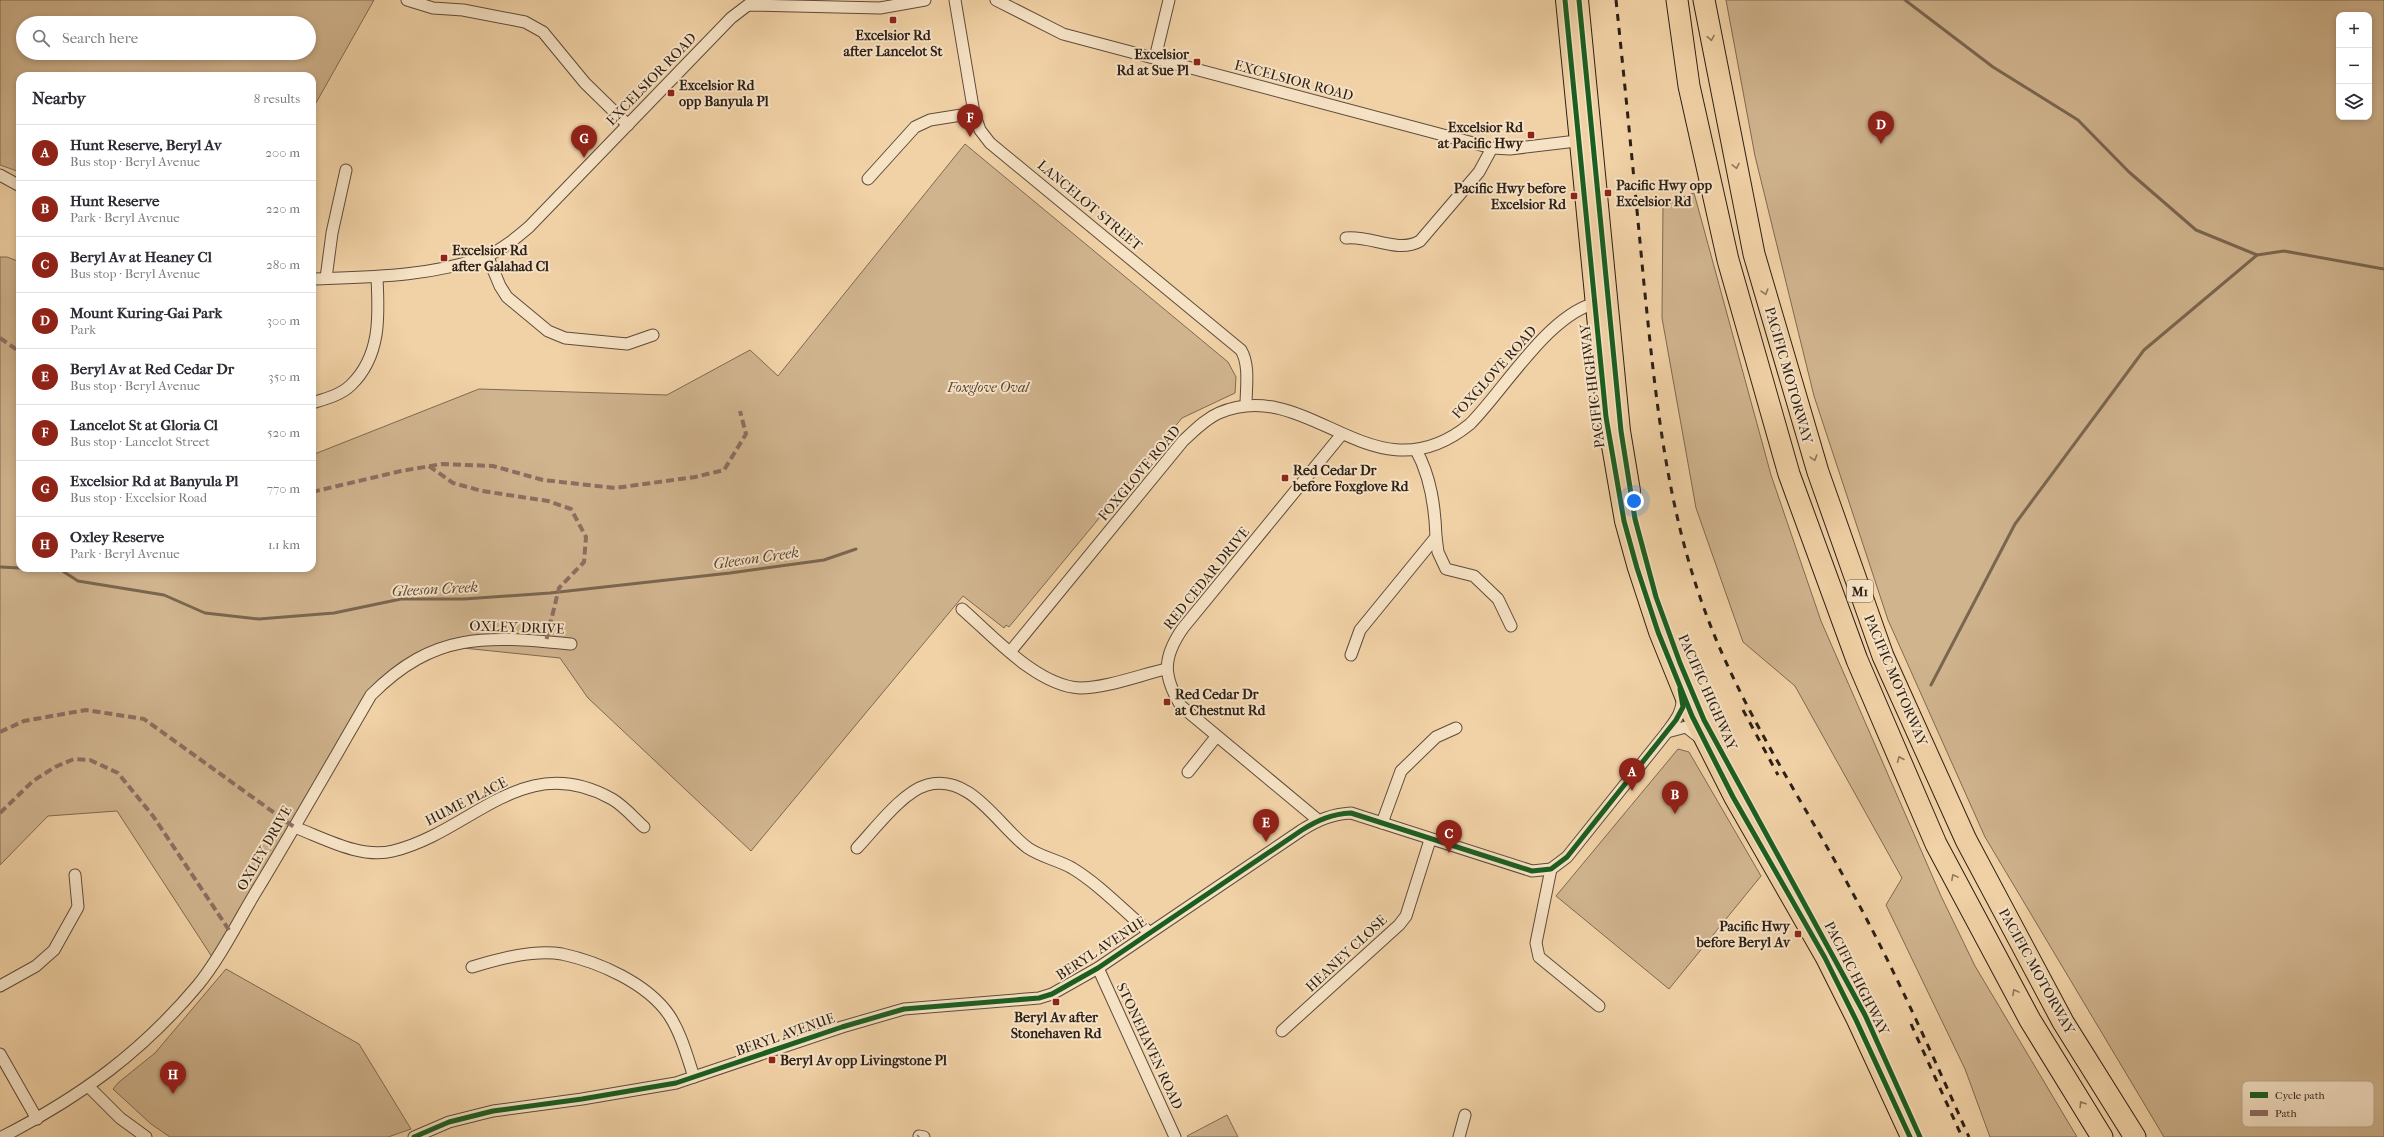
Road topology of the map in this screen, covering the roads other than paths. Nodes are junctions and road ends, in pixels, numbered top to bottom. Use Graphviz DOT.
graph roads {
  1 [pos="407,0"];
  2 [pos="925,0"];
  3 [pos="955,0"];
  4 [pos="996,0"];
  5 [pos="1169,0"];
  6 [pos="1565,0"];
  7 [pos="1579,0"];
  8 [pos="1677,0"];
  9 [pos="1704,0"];
  10 [pos="747,2"];
  11 [pos="464,5"];
  12 [pos="1155,58"];
  13 [pos="974,113"];
  14 [pos="628,125"];
  15 [pos="1586,139"];
  16 [pos="1492,148"];
  17 [pos="346,170"];
  18 [pos="0,175"];
  19 [pos="868,179"];
  20 [pos="16,184"];
  21 [pos="1346,238"];
  22 [pos="487,255"];
  23 [pos="326,278"];
  24 [pos="377,278"];
  25 [pos="316,279"];
  26 [pos="1601,302"];
  27 [pos="653,335"];
  28 [pos="316,402"];
  29 [pos="1246,406"];
  30 [pos="1342,434"];
  31 [pos="1416,450"];
  32 [pos="1436,537"];
  33 [pos="962,609"];
  34 [pos="1511,626"];
  35 [pos="571,644"];
  36 [pos="1010,652"];
  37 [pos="1351,655"];
  38 [pos="1166,669"];
  39 [pos="1680,689"];
  40 [pos="1456,728"];
  41 [pos="1668,732"];
  42 [pos="1216,737"];
  43 [pos="1706,746"];
  44 [pos="1188,772"];
  45 [pos="1318,820"];
  46 [pos="1382,823"];
  47 [pos="294,827"];
  48 [pos="644,827"];
  49 [pos="1430,840"];
  50 [pos="857,848"];
  51 [pos="1551,869"];
  52 [pos="75,875"];
  53 [pos="1149,932"];
  54 [pos="472,967"];
  55 [pos="1098,968"];
  56 [pos="0,986"];
  57 [pos="1599,1006"];
  58 [pos="1282,1031"];
  59 [pos="0,1054"];
  60 [pos="694,1077"];
  61 [pos="89,1087"];
  62 [pos="1465,1115"];
  63 [pos="36,1120"];
  64 [pos="2,1137"];
  65 [pos="146,1137"];
  66 [pos="414,1137"];
  67 [pos="1175,1137"];
  68 [pos="1459,1137"];
  69 [pos="1910,1137"];
  70 [pos="1920,1137"];
  71 [pos="2102,1137"];
  72 [pos="2135,1137"];
  1 -- 11 [label="street"];
  2 -- 10 [label="street, EXCELSIOR ROAD"];
  3 -- 13 [label="street, LANCELOT STREET"];
  4 -- 12 [label="street, EXCELSIOR ROAD"];
  5 -- 12 [label="street"];
  6 -- 15 [label="main road, PACIFIC HIGHWAY"];
  7 -- 15 [label="main road, PACIFIC HIGHWAY"];
  71 -- 8 [label="highway, PACIFIC MOTORWAY / M1, one-way"];
  9 -- 72 [label="highway, PACIFIC MOTORWAY / M1, one-way"];
  10 -- 14 [label="street, EXCELSIOR ROAD"];
  11 -- 14 [label="street"];
  12 -- 16 [label="street, EXCELSIOR ROAD"];
  13 -- 19 [label="street"];
  13 -- 29 [label="street, LANCELOT STREET"];
  14 -- 22 [label="street, EXCELSIOR ROAD"];
  15 -- 16 [label="street, EXCELSIOR ROAD"];
  15 -- 26 [label="main road, PACIFIC HIGHWAY"];
  16 -- 21 [label="street"];
  17 -- 23 [label="street"];
  18 -- 20 [label="street"];
  22 -- 24 [label="street, EXCELSIOR ROAD"];
  22 -- 27 [label="street"];
  23 -- 24 [label="street, EXCELSIOR ROAD"];
  23 -- 25 [label="street, EXCELSIOR ROAD"];
  24 -- 28 [label="street"];
  26 -- 31 [label="street, FOXGLOVE ROAD"];
  26 -- 39 [label="main road, PACIFIC HIGHWAY"];
  26 -- 70 [label="main road, PACIFIC HIGHWAY"];
  29 -- 30 [label="street, FOXGLOVE ROAD"];
  29 -- 36 [label="street, FOXGLOVE ROAD"];
  30 -- 31 [label="street, FOXGLOVE ROAD"];
  30 -- 38 [label="street, RED CEDAR DRIVE"];
  31 -- 32 [label="street"];
  32 -- 34 [label="street"];
  32 -- 37 [label="street"];
  33 -- 36 [label="street"];
  35 -- 47 [label="street, OXLEY DRIVE"];
  36 -- 38 [label="street"];
  38 -- 42 [label="street, RED CEDAR DRIVE"];
  39 -- 41 [label="street"];
  39 -- 43 [label="main road, PACIFIC HIGHWAY"];
  40 -- 46 [label="street"];
  41 -- 43 [label="street"];
  41 -- 51 [label="street"];
  42 -- 44 [label="street"];
  42 -- 45 [label="street, RED CEDAR DRIVE"];
  43 -- 69 [label="main road, PACIFIC HIGHWAY"];
  45 -- 46 [label="street, BERYL AVENUE"];
  45 -- 53 [label="street, BERYL AVENUE"];
  46 -- 49 [label="street, BERYL AVENUE"];
  47 -- 48 [label="street, HUME PLACE"];
  47 -- 61 [label="street, OXLEY DRIVE"];
  49 -- 51 [label="street, BERYL AVENUE"];
  49 -- 58 [label="street, HEANEY CLOSE"];
  50 -- 53 [label="street"];
  51 -- 57 [label="street"];
  52 -- 56 [label="street"];
  53 -- 55 [label="street, BERYL AVENUE"];
  54 -- 60 [label="street"];
  55 -- 60 [label="street, BERYL AVENUE"];
  55 -- 67 [label="street, STONEHAVEN ROAD"];
  59 -- 63 [label="street"];
  60 -- 66 [label="street, BERYL AVENUE"];
  61 -- 63 [label="street, OXLEY DRIVE"];
  61 -- 65 [label="street"];
  62 -- 68 [label="street"];
  63 -- 64 [label="street, OXLEY DRIVE"];
}
